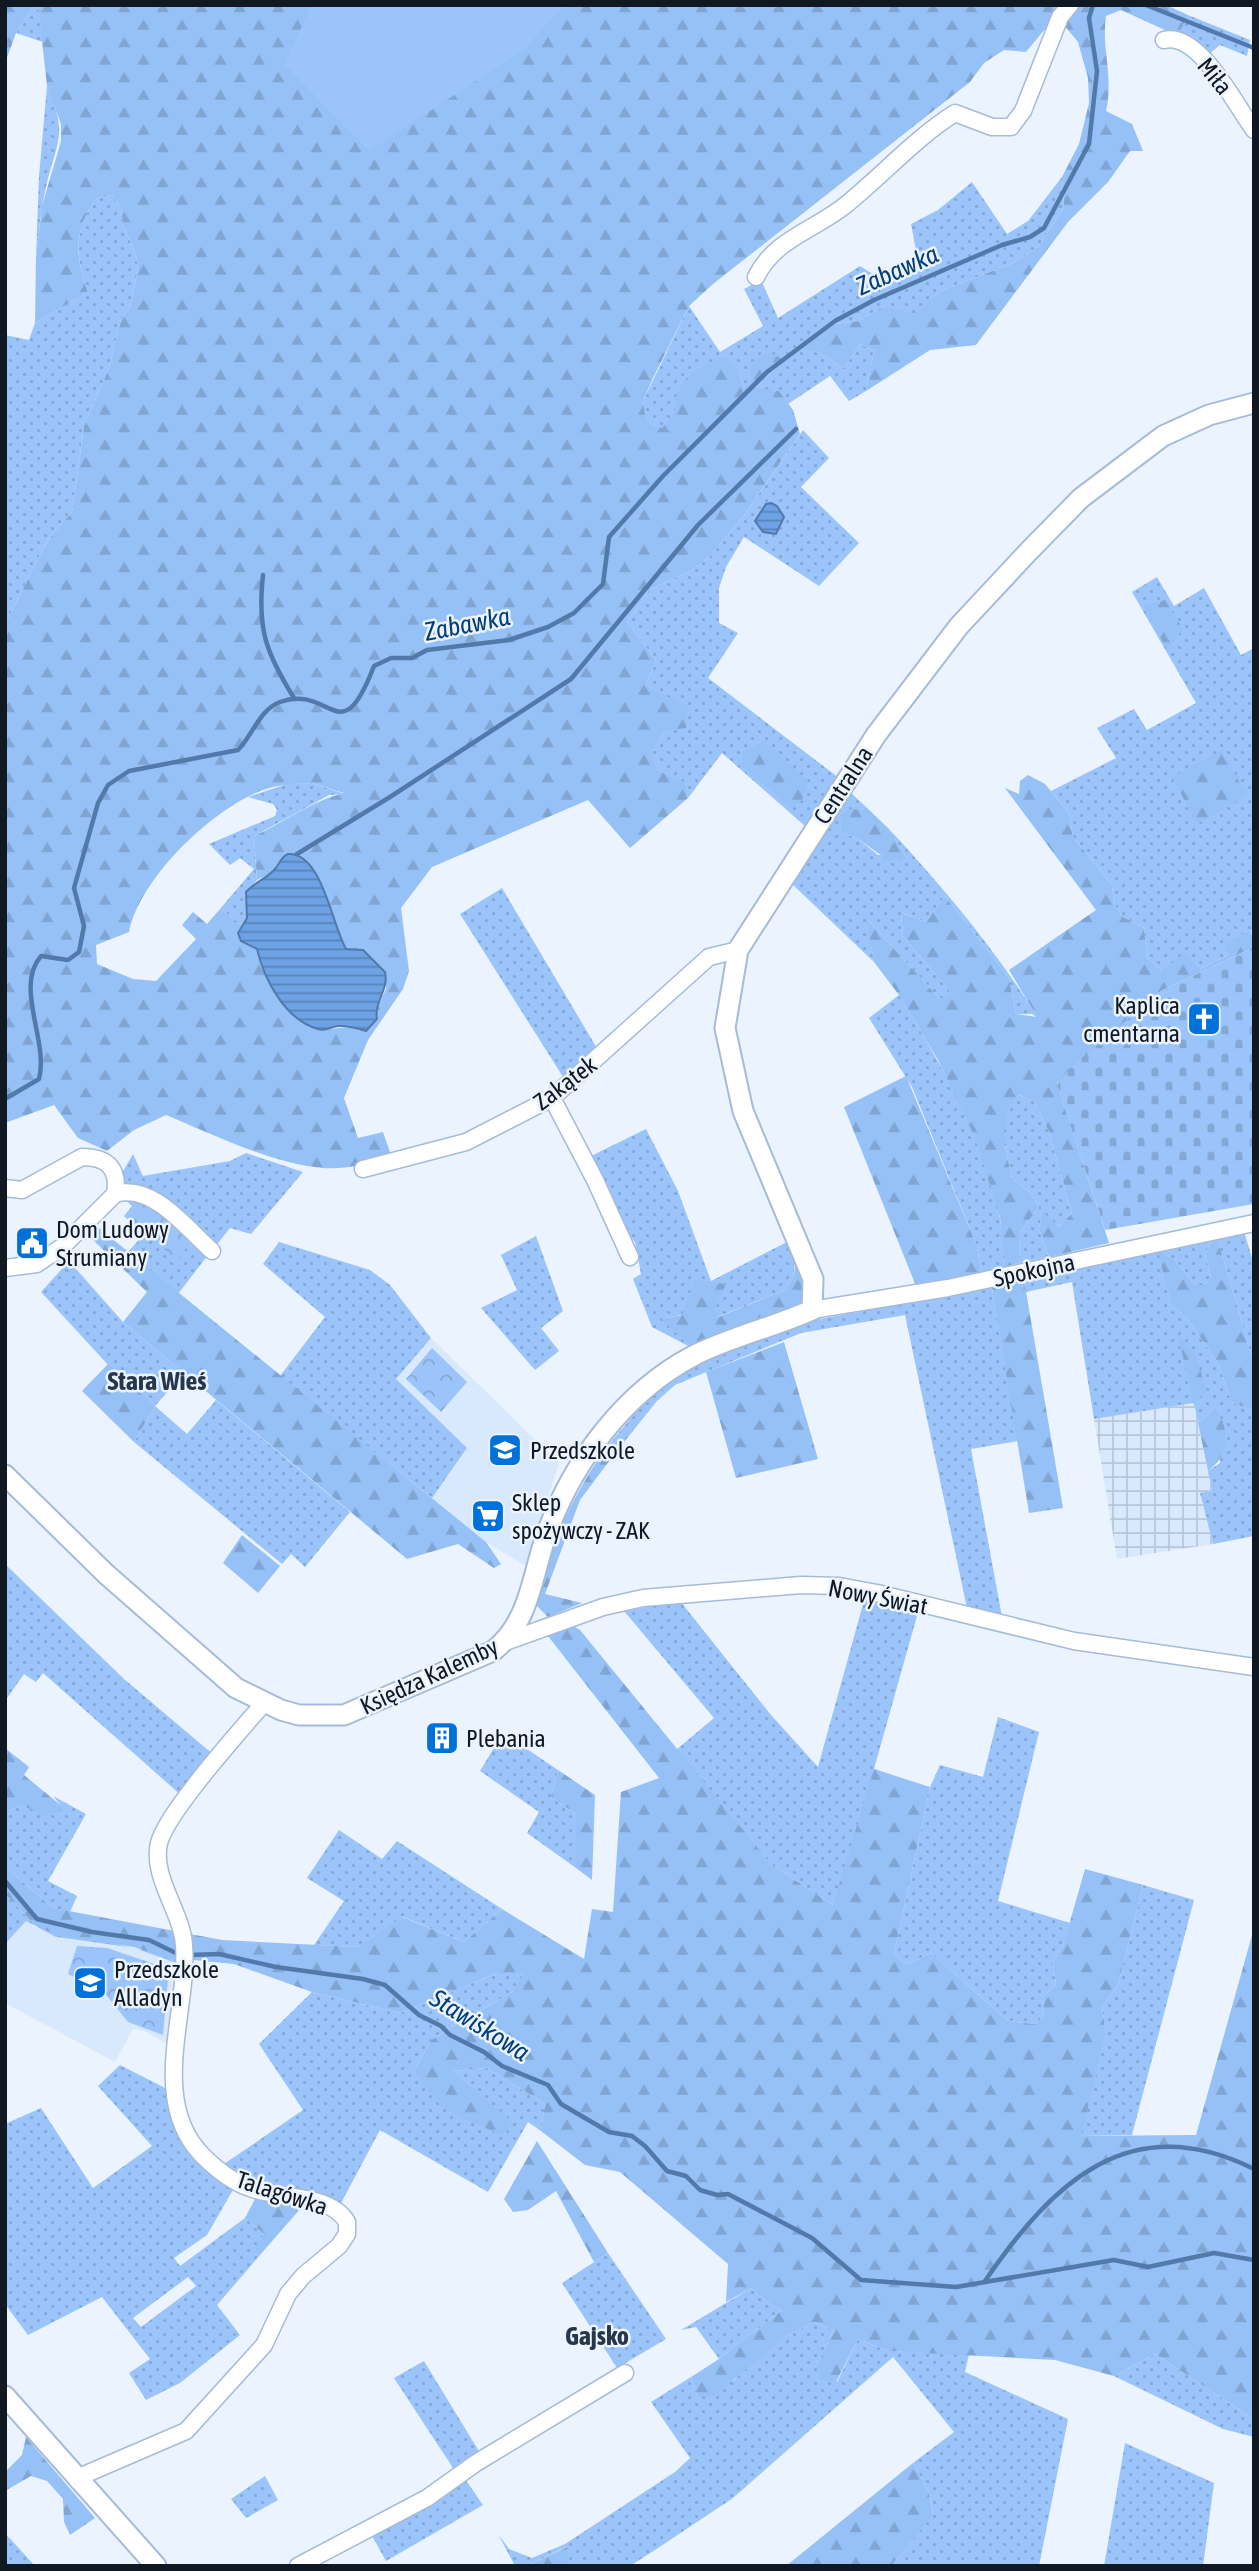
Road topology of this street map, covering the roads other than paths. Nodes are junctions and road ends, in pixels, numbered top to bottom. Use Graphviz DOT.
graph roads {
  1 [pos="1070,5"];
  2 [pos="1164,40"];
  3 [pos="1254,130"];
  4 [pos="756,277"];
  5 [pos="1254,403"];
  6 [pos="738,950"];
  7 [pos="552,1098"];
  8 [pos="363,1169"];
  9 [pos="5,1188"];
  10 [pos="115,1194"];
  11 [pos="1254,1223"];
  12 [pos="212,1251"];
  13 [pos="630,1257"];
  14 [pos="5,1268"];
  15 [pos="812,1310"];
  16 [pos="5,1475"];
  17 [pos="505,1642"];
  18 [pos="1254,1667"];
  19 [pos="264,1703"];
  20 [pos="625,2373"];
  21 [pos="5,2396"];
  22 [pos="78,2481"];
  23 [pos="156,2566"];
  24 [pos="298,2566"];
  1 -- 4 [label="street"];
  2 -- 3 [label="street, Miła"];
  5 -- 6 [label="street, Centralna"];
  6 -- 7 [label="street, Zakątek"];
  6 -- 15 [label="street, Centralna"];
  7 -- 8 [label="street, Zakątek"];
  7 -- 13 [label="street"];
  9 -- 10 [label="street"];
  10 -- 12 [label="street"];
  10 -- 14 [label="street"];
  11 -- 15 [label="street, Spokojna"];
  15 -- 17 [label="street, Księdza Kalemby"];
  16 -- 19 [label="street, Księdza Kalemby"];
  17 -- 18 [label="street, Nowy Świat"];
  17 -- 19 [label="street, Księdza Kalemby"];
  19 -- 22 [label="street, Talagówka"];
  20 -- 24 [label="street"];
  21 -- 22 [label="street"];
  22 -- 23 [label="street"];
}
